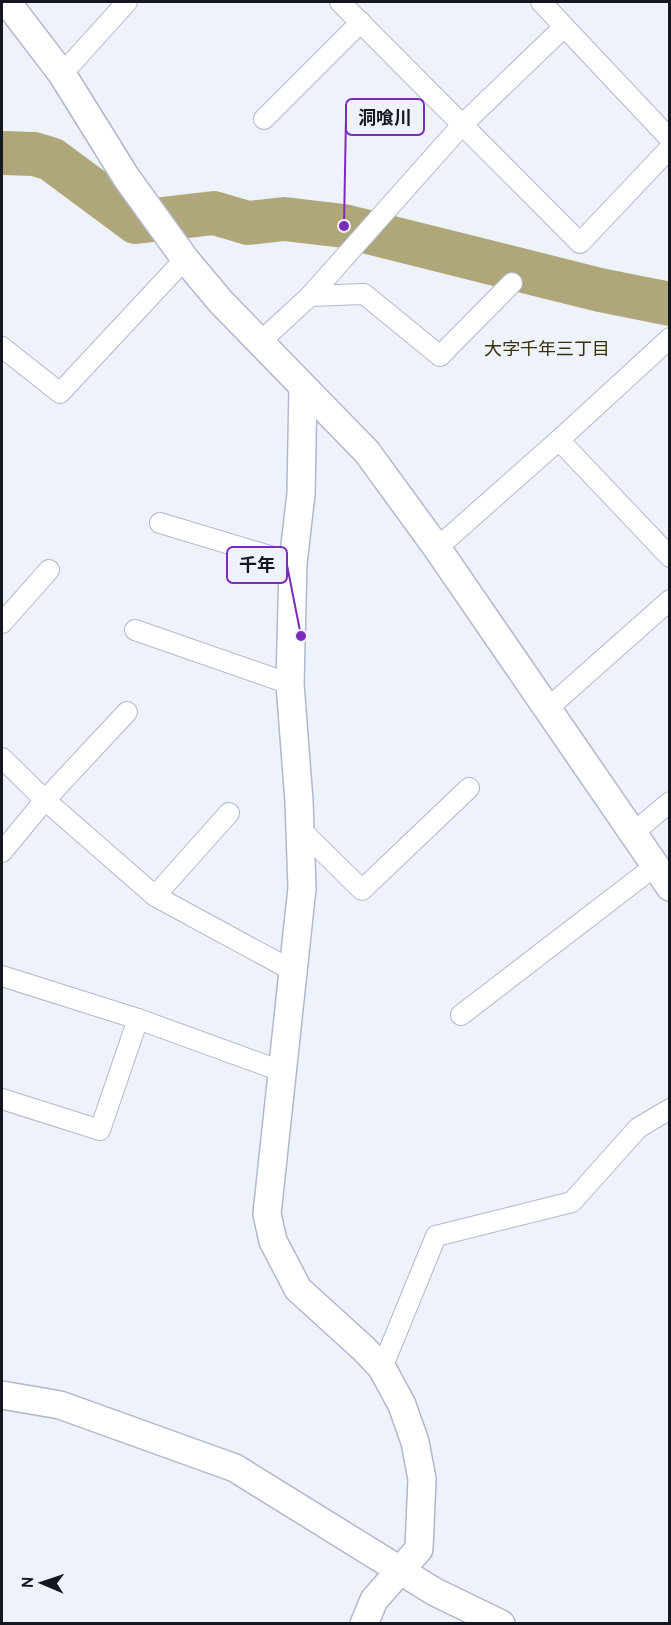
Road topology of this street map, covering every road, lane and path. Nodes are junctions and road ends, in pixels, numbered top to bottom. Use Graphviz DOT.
graph roads {
  1 [pos="7,2"];
  2 [pos="127,2"];
  3 [pos="340,2"];
  4 [pos="541,2"];
  5 [pos="361,22"];
  6 [pos="563,28"];
  7 [pos="62,74"];
  8 [pos="264,119"];
  9 [pos="462,125"];
  10 [pos="669,139"];
  11 [pos="669,148"];
  12 [pos="185,259"];
  13 [pos="512,283"];
  14 [pos="310,296"];
  15 [pos="669,338"];
  16 [pos="260,342"];
  17 [pos="2,347"];
  18 [pos="303,387"];
  19 [pos="559,440"];
  20 [pos="159,523"];
  21 [pos="437,548"];
  22 [pos="669,557"];
  23 [pos="293,563"];
  24 [pos="49,570"];
  25 [pos="669,600"];
  26 [pos="2,623"];
  27 [pos="135,630"];
  28 [pos="290,684"];
  29 [pos="547,709"];
  30 [pos="127,712"];
  31 [pos="2,758"];
  32 [pos="469,788"];
  33 [pos="45,800"];
  34 [pos="669,802"];
  35 [pos="230,813"];
  36 [pos="300,829"];
  37 [pos="632,834"];
  38 [pos="2,852"];
  39 [pos="662,876"];
  40 [pos="155,896"];
  41 [pos="295,972"];
  42 [pos="2,976"];
  43 [pos="461,1015"];
  44 [pos="138,1019"];
  45 [pos="284,1072"];
  46 [pos="2,1099"];
  47 [pos="669,1109"];
  48 [pos="382,1368"];
  49 [pos="2,1395"];
  50 [pos="401,1570"];
  51 [pos="364,1623"];
  52 [pos="501,1623"];
  1 -- 7 [label="street"];
  2 -- 7 [label="street"];
  3 -- 5 [label="street"];
  4 -- 6 [label="street"];
  5 -- 8 [label="street"];
  5 -- 9 [label="street"];
  6 -- 9 [label="street"];
  6 -- 10 [label="street"];
  7 -- 12 [label="street"];
  9 -- 11 [label="street"];
  9 -- 14 [label="street"];
  12 -- 16 [label="street"];
  12 -- 17 [label="street"];
  13 -- 14 [label="street"];
  14 -- 16 [label="street"];
  15 -- 19 [label="street"];
  16 -- 18 [label="street"];
  18 -- 21 [label="street"];
  18 -- 23 [label="street"];
  19 -- 21 [label="street"];
  19 -- 22 [label="street"];
  20 -- 23 [label="street"];
  21 -- 29 [label="street"];
  23 -- 28 [label="street"];
  24 -- 26 [label="street"];
  25 -- 29 [label="street"];
  27 -- 28 [label="street"];
  28 -- 36 [label="street"];
  29 -- 37 [label="street"];
  30 -- 33 [label="street"];
  31 -- 33 [label="street"];
  32 -- 36 [label="street"];
  33 -- 38 [label="street"];
  33 -- 40 [label="street"];
  34 -- 37 [label="street"];
  35 -- 40 [label="street"];
  36 -- 41 [label="street"];
  37 -- 39 [label="street"];
  39 -- 43 [label="street"];
  40 -- 41 [label="street"];
  41 -- 45 [label="street"];
  42 -- 44 [label="street"];
  44 -- 45 [label="street"];
  44 -- 46 [label="street"];
  45 -- 48 [label="street"];
  47 -- 48 [label="street"];
  48 -- 50 [label="street"];
  49 -- 50 [label="street"];
  50 -- 51 [label="street"];
  50 -- 52 [label="street"];
}
